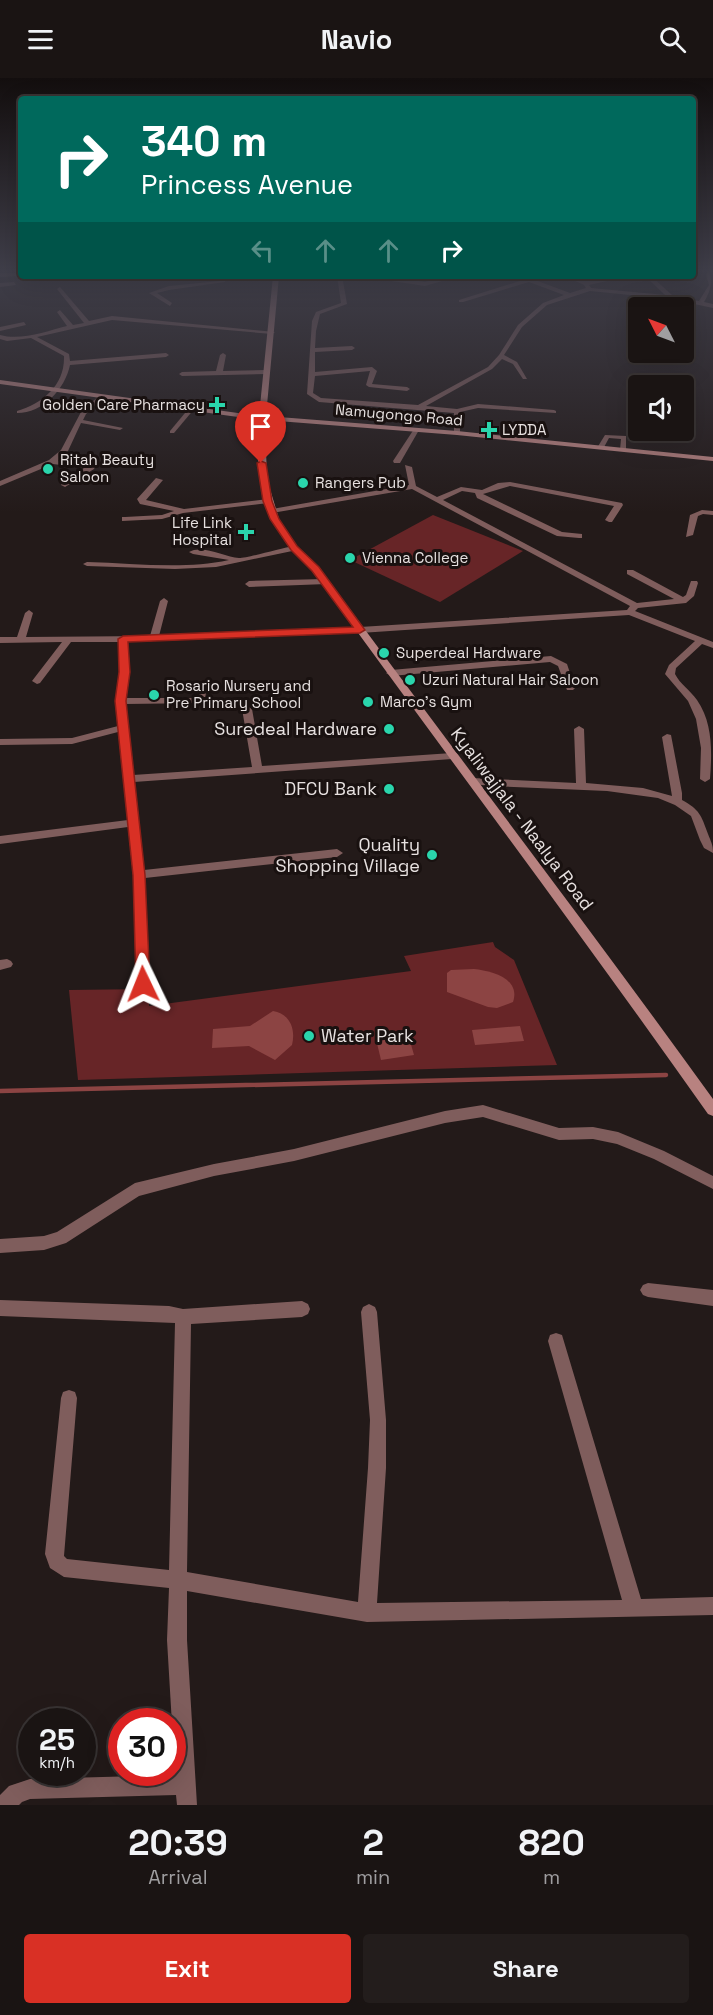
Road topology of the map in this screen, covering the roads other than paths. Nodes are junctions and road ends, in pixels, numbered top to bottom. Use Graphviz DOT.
graph roads {
  1 [pos="61,352"];
  2 [pos="269,352"];
  3 [pos="313,352"];
  4 [pos="504,352"];
  5 [pos="166,355"];
  6 [pos="224,355"];
  7 [pos="501,356"];
  8 [pos="69,363"];
  9 [pos="266,372"];
  10 [pos="219,373"];
  11 [pos="182,374"];
  12 [pos="314,374"];
  13 [pos="525,378"];
  14 [pos="0,382"];
  15 [pos="57,389"];
  16 [pos="407,389"];
  17 [pos="102,396"];
  18 [pos="419,407"];
  19 [pos="192,408"];
  20 [pos="457,411"];
  21 [pos="19,412"];
  22 [pos="554,412"];
  23 [pos="262,417"];
  24 [pos="79,422"];
  25 [pos="120,428"];
  26 [pos="416,430"];
  27 [pos="172,432"];
  28 [pos="457,433"];
  29 [pos="601,448"];
  30 [pos="624,450"];
  31 [pos="713,459"];
  32 [pos="398,461"];
  33 [pos="52,462"];
  34 [pos="408,467"];
  35 [pos="159,480"];
  36 [pos="0,484"];
  37 [pos="65,485"];
  38 [pos="413,487"];
  39 [pos="478,492"];
  40 [pos="439,500"];
  41 [pos="268,501"];
  42 [pos="184,511"];
  43 [pos="272,512"];
  44 [pos="713,513"];
  45 [pos="125,519"];
  46 [pos="609,520"];
  47 [pos="690,535"];
  48 [pos="579,537"];
  49 [pos="294,548"];
  50 [pos="193,552"];
  51 [pos="237,560"];
  52 [pos="87,564"];
  53 [pos="630,572"];
  54 [pos="324,582"];
  55 [pos="249,584"];
  56 [pos="694,584"];
  57 [pos="164,601"];
  58 [pos="683,601"];
  59 [pos="633,609"];
  60 [pos="29,613"];
  61 [pos="360,630"];
  62 [pos="69,639"];
  63 [pos="123,639"];
  64 [pos="154,639"];
  65 [pos="0,640"];
  66 [pos="21,640"];
  67 [pos="700,641"];
  68 [pos="713,645"];
  69 [pos="391,673"];
  70 [pos="37,681"];
  71 [pos="203,683"];
  72 [pos="570,688"];
  73 [pos="120,701"];
  74 [pos="247,710"];
  75 [pos="122,728"];
  76 [pos="579,729"];
  77 [pos="667,737"];
  78 [pos="0,742"];
  79 [pos="452,756"];
  80 [pos="258,770"];
  81 [pos="130,779"];
  82 [pos="705,779"];
  83 [pos="472,781"];
  84 [pos="581,788"];
  85 [pos="676,802"];
  86 [pos="133,823"];
  87 [pos="0,840"];
  88 [pos="713,849"];
  89 [pos="337,853"];
  90 [pos="139,875"];
  91 [pos="143,984"];
  92 [pos="713,1110"];
  93 [pos="713,1183"];
  94 [pos="0,1246"];
  95 [pos="648,1290"];
  96 [pos="713,1298"];
  97 [pos="0,1308"];
  98 [pos="302,1309"];
  99 [pos="369,1312"];
  100 [pos="183,1317"];
  101 [pos="556,1341"];
  102 [pos="69,1398"];
  103 [pos="178,1580"];
  104 [pos="713,1606"];
  105 [pos="634,1609"];
  106 [pos="366,1612"];
  107 [pos="186,1795"];
  108 [pos="5,1805"];
  1 -- 8 [label="street"];
  2 -- 9 [label="main road, Kyaliwajjala - Naalya Road"];
  3 -- 12 [label="street"];
  4 -- 7 [label="street"];
  5 -- 8 [label="street"];
  6 -- 10 [label="street"];
  7 -- 13 [label="street"];
  7 -- 18 [label="street"];
  8 -- 15 [label="street"];
  9 -- 10 [label="street"];
  9 -- 23 [label="main road, Kyaliwajjala - Naalya Road"];
  10 -- 11 [label="street"];
  12 -- 16 [label="street"];
  12 -- 18 [label="street"];
  14 -- 15 [label="main road, Namugongo Road"];
  15 -- 17 [label="main road, Namugongo Road"];
  15 -- 21 [label="street"];
  17 -- 19 [label="main road, Namugongo Road"];
  17 -- 24 [label="street"];
  18 -- 20 [label="street"];
  19 -- 23 [label="main road, Namugongo Road"];
  19 -- 27 [label="street"];
  20 -- 22 [label="street"];
  20 -- 28 [label="street"];
  23 -- 26 [label="main road, Namugongo Road"];
  23 -- 41 [label="main road, Kyaliwajjala - Naalya Road"];
  24 -- 25 [label="street"];
  24 -- 33 [label="street"];
  26 -- 28 [label="main road, Namugongo Road"];
  26 -- 32 [label="street"];
  28 -- 29 [label="main road, Namugongo Road"];
  29 -- 30 [label="main road, Namugongo Road"];
  29 -- 30 [label="street"];
  30 -- 31 [label="main road, Namugongo Road"];
  33 -- 36 [label="street"];
  33 -- 37 [label="street"];
  34 -- 38 [label="street"];
  35 -- 42 [label="street"];
  38 -- 40 [label="street"];
  38 -- 43 [label="street"];
  39 -- 40 [label="street"];
  39 -- 46 [label="street"];
  39 -- 48 [label="street"];
  40 -- 59 [label="street"];
  41 -- 42 [label="street"];
  41 -- 43 [label="main road, Kyaliwajjala - Naalya Road"];
  42 -- 45 [label="street"];
  43 -- 49 [label="main road, Kyaliwajjala - Naalya Road"];
  44 -- 47 [label="street"];
  49 -- 51 [label="street"];
  49 -- 54 [label="main road, Kyaliwajjala - Naalya Road"];
  50 -- 51 [label="street"];
  51 -- 52 [label="street"];
  53 -- 58 [label="street"];
  54 -- 55 [label="street"];
  54 -- 61 [label="main road, Kyaliwajjala - Naalya Road"];
  56 -- 58 [label="street"];
  57 -- 64 [label="street"];
  58 -- 59 [label="street"];
  59 -- 61 [label="street"];
  59 -- 67 [label="street"];
  60 -- 66 [label="street"];
  61 -- 64 [label="street"];
  61 -- 69 [label="main road, Kyaliwajjala - Naalya Road"];
  62 -- 63 [label="street"];
  62 -- 66 [label="street"];
  62 -- 70 [label="street"];
  63 -- 64 [label="street"];
  63 -- 73 [label="street"];
  65 -- 66 [label="street"];
  67 -- 68 [label="street"];
  67 -- 82 [label="street"];
  69 -- 72 [label="street"];
  69 -- 79 [label="main road, Kyaliwajjala - Naalya Road"];
  71 -- 73 [label="street"];
  73 -- 75 [label="street"];
  74 -- 80 [label="street"];
  75 -- 78 [label="street"];
  75 -- 81 [label="street"];
  76 -- 84 [label="street"];
  77 -- 85 [label="street"];
  79 -- 80 [label="street"];
  79 -- 83 [label="main road, Kyaliwajjala - Naalya Road"];
  80 -- 81 [label="street"];
  81 -- 86 [label="street"];
  83 -- 84 [label="street"];
  83 -- 92 [label="main road, Kyaliwajjala - Naalya Road"];
  84 -- 85 [label="street"];
  85 -- 88 [label="street"];
  86 -- 87 [label="street"];
  86 -- 90 [label="street"];
  89 -- 90 [label="street"];
  90 -- 91 [label="street"];
  93 -- 94 [label="street"];
  95 -- 96 [label="street"];
  97 -- 100 [label="street"];
  98 -- 100 [label="street"];
  99 -- 106 [label="street"];
  100 -- 103 [label="street"];
  101 -- 105 [label="street"];
  102 -- 103 [label="street"];
  103 -- 106 [label="street"];
  103 -- 107 [label="street"];
  104 -- 105 [label="street"];
  105 -- 106 [label="street"];
  107 -- 108 [label="street"];
}
